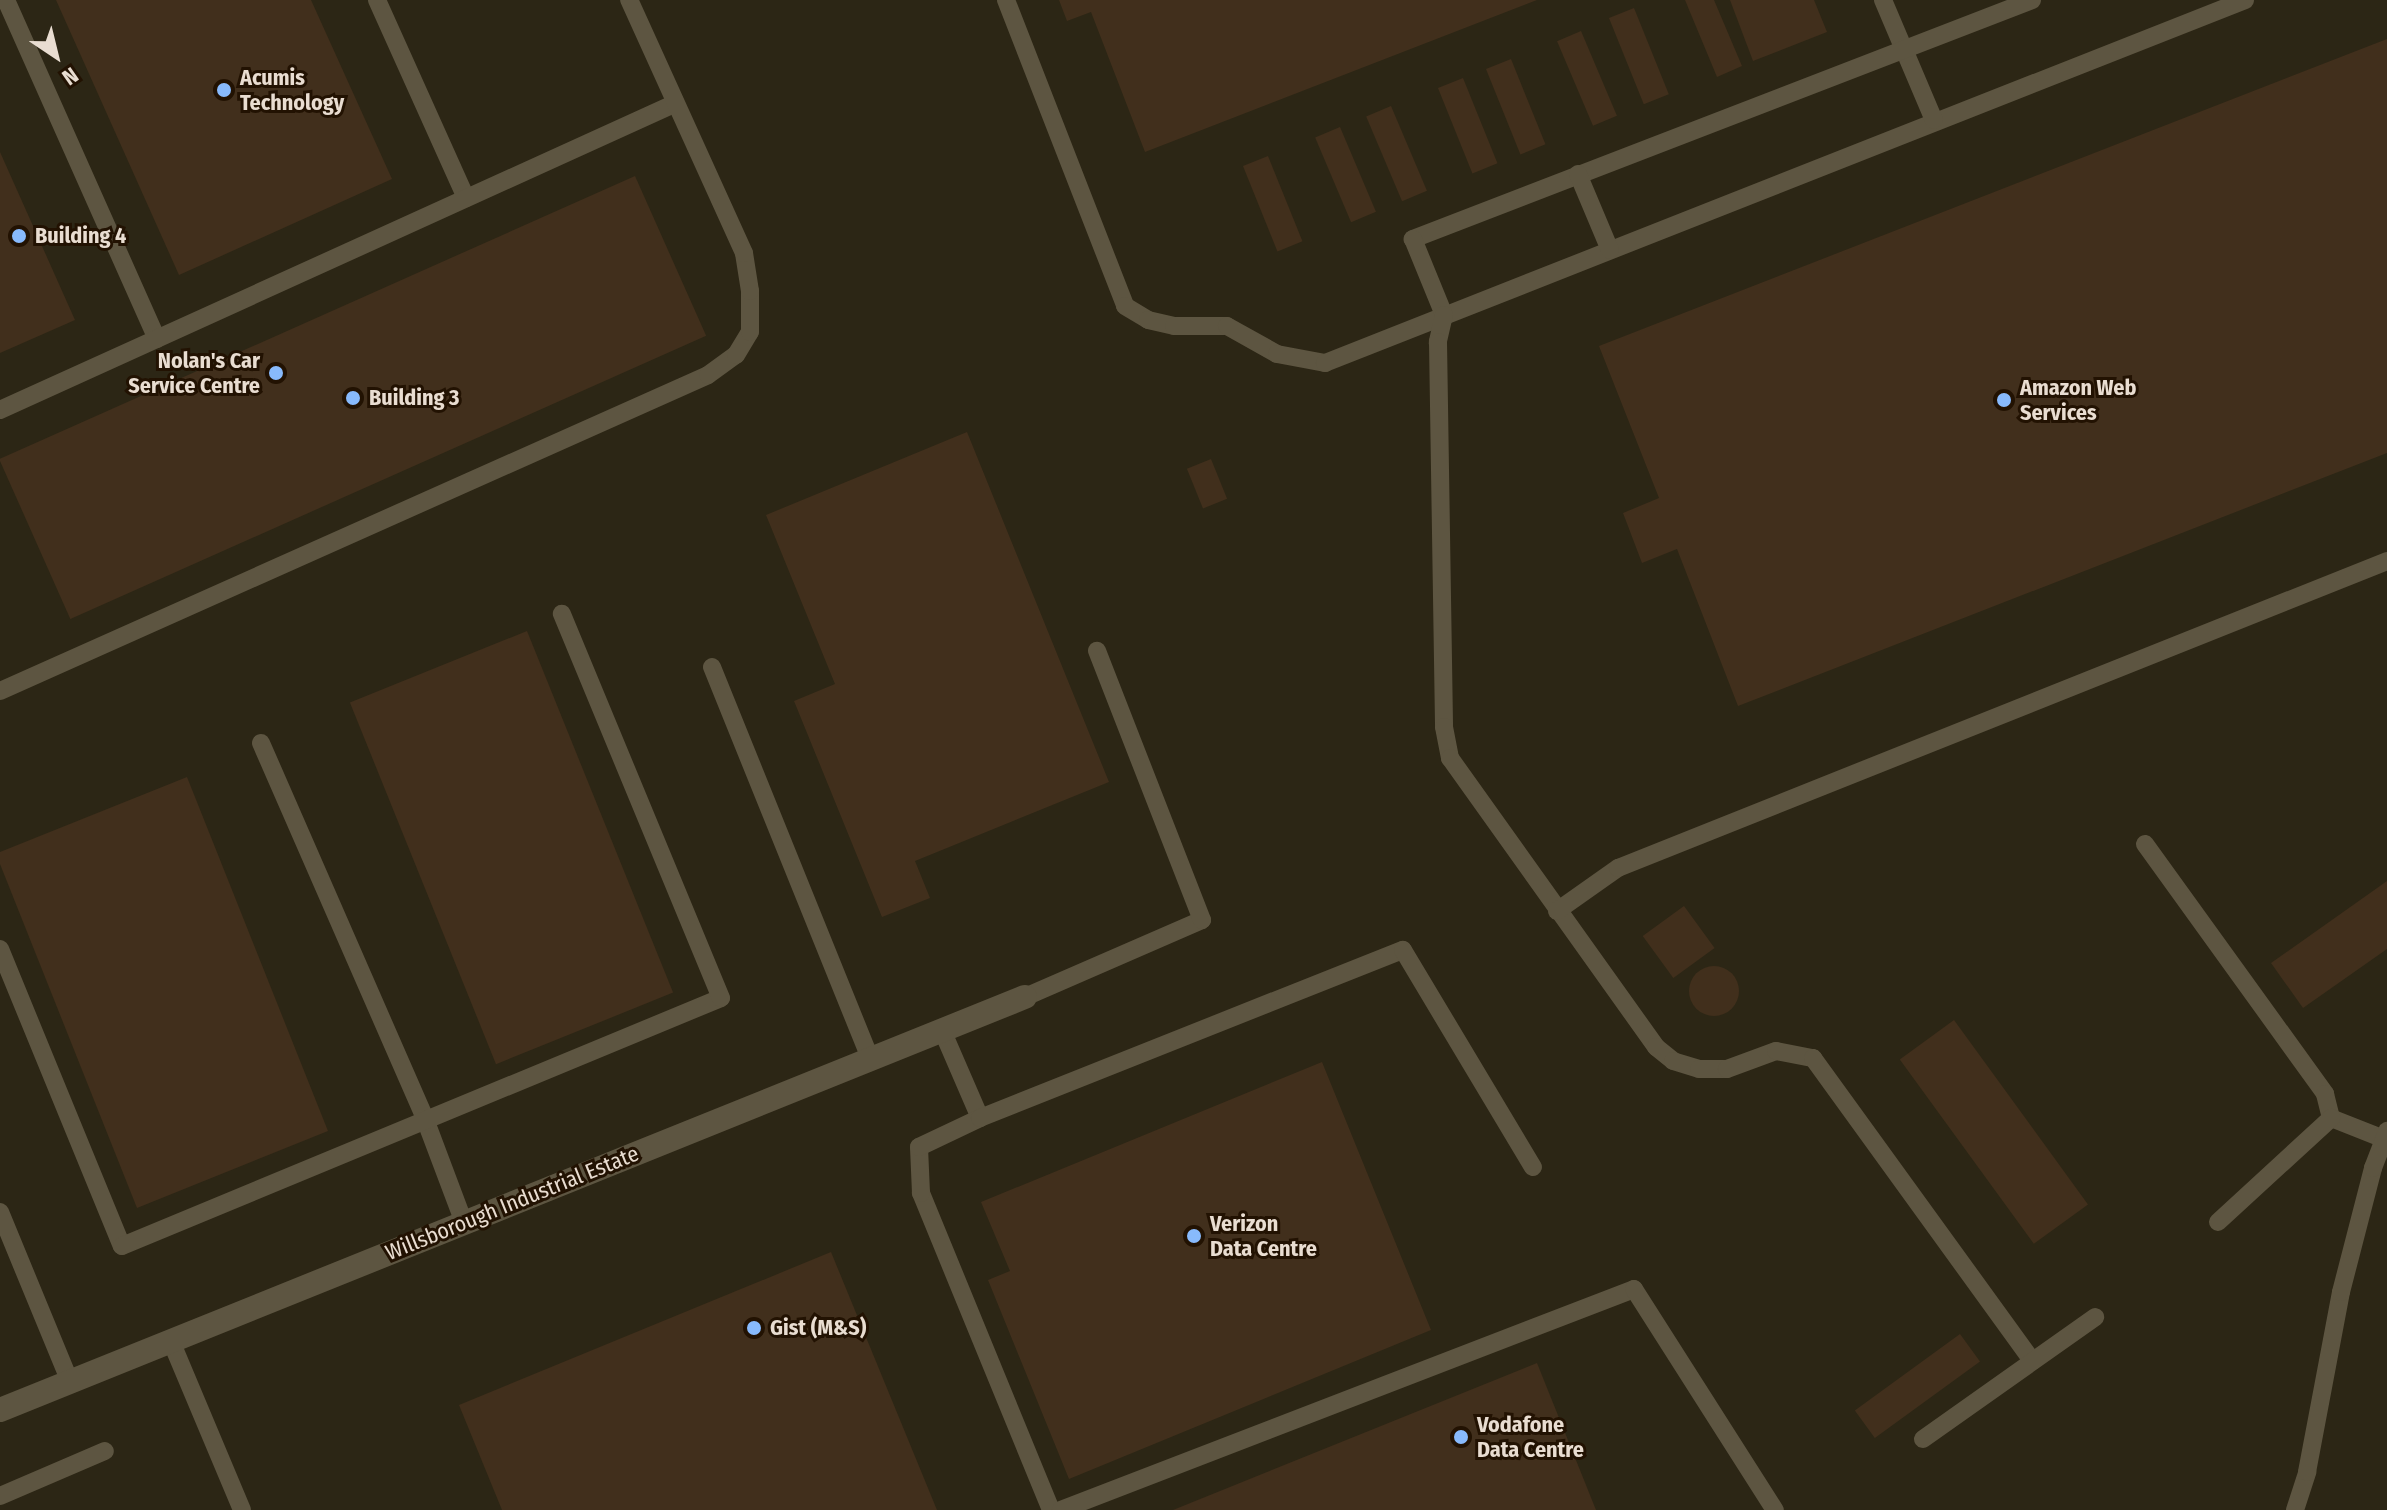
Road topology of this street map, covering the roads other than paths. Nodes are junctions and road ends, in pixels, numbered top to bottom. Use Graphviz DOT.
graph roads {
  1 [pos="6,0"];
  2 [pos="377,0"];
  3 [pos="629,0"];
  4 [pos="1006,0"];
  5 [pos="1883,0"];
  6 [pos="2032,0"];
  7 [pos="2245,0"];
  8 [pos="1904,49"];
  9 [pos="674,104"];
  10 [pos="1934,120"];
  11 [pos="1578,174"];
  12 [pos="466,198"];
  13 [pos="1610,250"];
  14 [pos="1444,315"];
  15 [pos="157,339"];
  16 [pos="0,410"];
  17 [pos="2387,561"];
  18 [pos="562,614"];
  19 [pos="1097,651"];
  20 [pos="712,667"];
  21 [pos="0,691"];
  22 [pos="261,743"];
  23 [pos="2145,844"];
  24 [pos="1557,911"];
  25 [pos="0,949"];
  26 [pos="1025,997"];
  27 [pos="942,1030"];
  28 [pos="870,1059"];
  29 [pos="980,1118"];
  30 [pos="2331,1118"];
  31 [pos="425,1119"];
  32 [pos="2386,1135"];
  33 [pos="1533,1167"];
  34 [pos="0,1212"];
  35 [pos="2218,1222"];
  36 [pos="464,1223"];
  37 [pos="2095,1317"];
  38 [pos="171,1341"];
  39 [pos="2032,1361"];
  40 [pos="70,1382"];
  41 [pos="0,1410"];
  42 [pos="1923,1439"];
  43 [pos="105,1451"];
  44 [pos="0,1496"];
  45 [pos="242,1510"];
  46 [pos="1051,1510"];
  47 [pos="1061,1510"];
  48 [pos="1775,1510"];
  49 [pos="2295,1510"];
  1 -- 15 [label="lane"];
  2 -- 12 [label="lane"];
  3 -- 9 [label="lane"];
  4 -- 14 [label="lane"];
  5 -- 8 [label="lane"];
  6 -- 8 [label="lane"];
  7 -- 10 [label="lane"];
  8 -- 10 [label="lane"];
  8 -- 11 [label="lane"];
  9 -- 12 [label="lane"];
  9 -- 21 [label="lane"];
  10 -- 13 [label="lane"];
  11 -- 13 [label="lane"];
  11 -- 14 [label="lane"];
  12 -- 15 [label="lane"];
  13 -- 14 [label="lane"];
  14 -- 24 [label="lane"];
  15 -- 16 [label="lane"];
  17 -- 24 [label="lane"];
  18 -- 31 [label="lane"];
  19 -- 26 [label="lane"];
  20 -- 28 [label="lane"];
  22 -- 31 [label="lane"];
  23 -- 30 [label="lane"];
  24 -- 39 [label="lane"];
  25 -- 31 [label="lane"];
  26 -- 27 [label="street, Willsborough Industrial Estate"];
  27 -- 28 [label="street, Willsborough Industrial Estate"];
  27 -- 29 [label="lane"];
  28 -- 36 [label="street, Willsborough Industrial Estate"];
  29 -- 33 [label="lane"];
  29 -- 46 [label="lane"];
  30 -- 32 [label="lane"];
  30 -- 35 [label="lane"];
  31 -- 36 [label="lane"];
  32 -- 49 [label="lane"];
  34 -- 40 [label="lane"];
  36 -- 38 [label="street, Willsborough Industrial Estate"];
  37 -- 39 [label="lane"];
  38 -- 40 [label="street, Willsborough Industrial Estate"];
  38 -- 45 [label="lane"];
  39 -- 42 [label="lane"];
  40 -- 41 [label="street, Willsborough Industrial Estate"];
  43 -- 44 [label="lane"];
  47 -- 48 [label="lane"];
}
